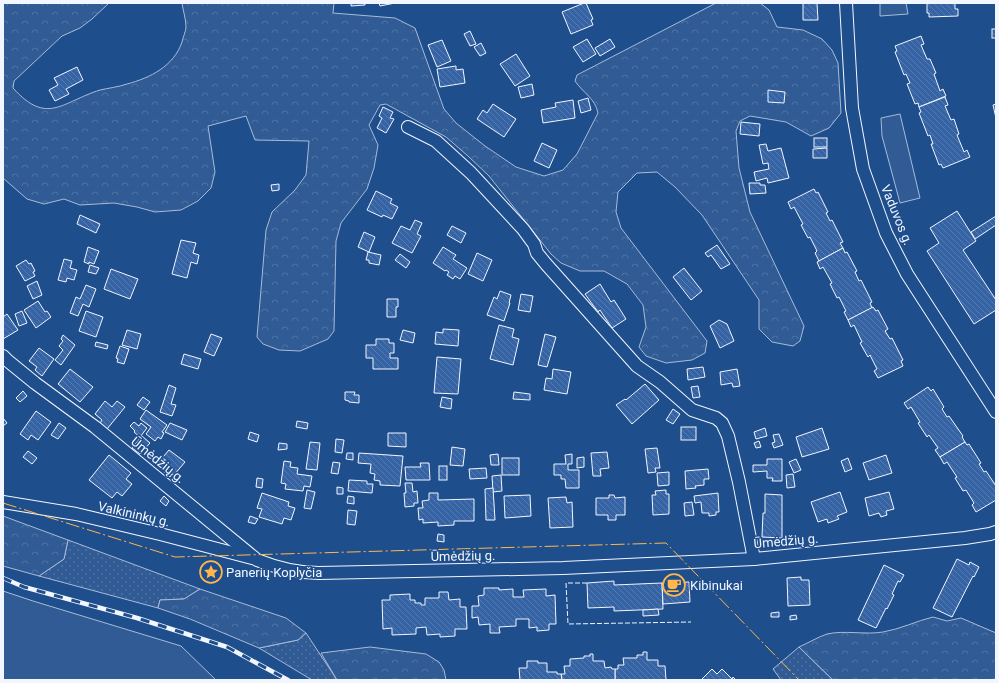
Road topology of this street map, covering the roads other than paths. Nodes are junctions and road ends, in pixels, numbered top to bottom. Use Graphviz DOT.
graph roads {
  1 [pos="846,3"];
  2 [pos="408,127"];
  3 [pos="3,356"];
  4 [pos="996,412"];
  5 [pos="3,502"];
  6 [pos="996,532"];
  7 [pos="754,559"];
  8 [pos="257,560"];
  1 -- 4 [label="street, Vaduvos g."];
  2 -- 7 [label="street"];
  3 -- 8 [label="street, Ūmėdžių g."];
  5 -- 8 [label="street, Valkininkų g."];
  6 -- 7 [label="street, Ūmėdžių g."];
  7 -- 8 [label="street, Ūmėdžių g."];
}
